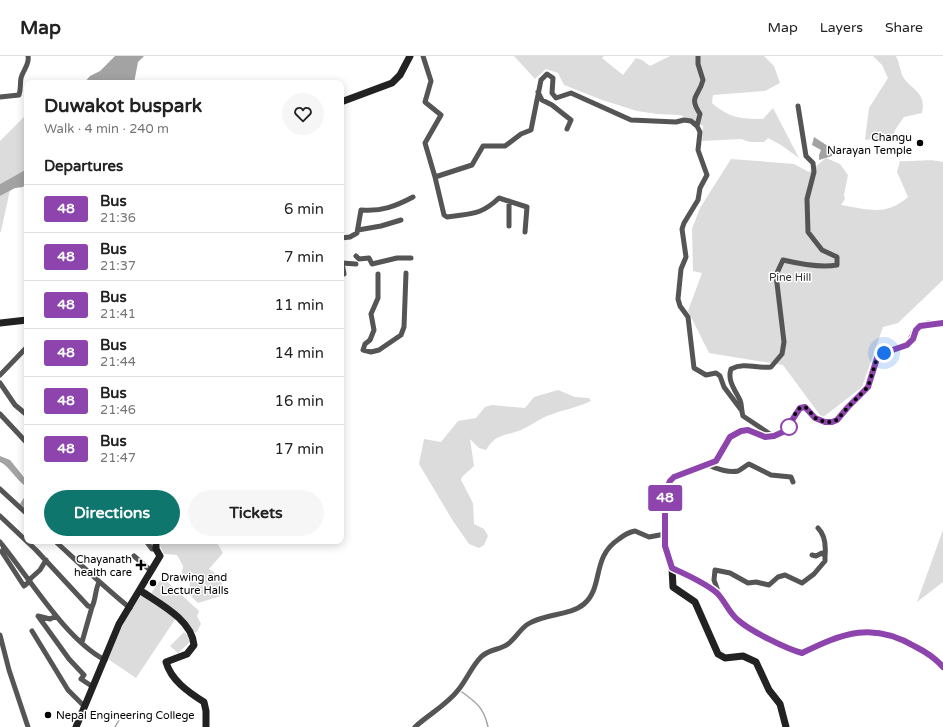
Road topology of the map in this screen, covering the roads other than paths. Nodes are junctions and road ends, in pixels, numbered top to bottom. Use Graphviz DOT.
graph roads {
  1 [pos="28,56"];
  2 [pos="410,56"];
  3 [pos="423,56"];
  4 [pos="698,56"];
  5 [pos="538,92"];
  6 [pos="0,97"];
  7 [pos="344,101"];
  8 [pos="798,106"];
  9 [pos="696,126"];
  10 [pos="567,129"];
  11 [pos="435,177"];
  12 [pos="413,197"];
  13 [pos="509,201"];
  14 [pos="401,220"];
  15 [pos="509,226"];
  16 [pos="358,230"];
  17 [pos="524,232"];
  18 [pos="344,238"];
  19 [pos="356,256"];
  20 [pos="411,258"];
  21 [pos="344,263"];
  22 [pos="356,264"];
  23 [pos="406,273"];
  24 [pos="378,274"];
  25 [pos="24,320"];
  26 [pos="0,323"];
  27 [pos="943,323"];
  28 [pos="24,351"];
  29 [pos="0,375"];
  30 [pos="0,383"];
  31 [pos="742,411"];
  32 [pos="24,412"];
  33 [pos="0,414"];
  34 [pos="774,436"];
  35 [pos="24,440"];
  36 [pos="709,464"];
  37 [pos="792,482"];
  38 [pos="0,489"];
  39 [pos="24,511"];
  40 [pos="0,516"];
  41 [pos="818,528"];
  42 [pos="665,534"];
  43 [pos="24,539"];
  44 [pos="0,542"];
  45 [pos="29,544"];
  46 [pos="58,544"];
  47 [pos="148,544"];
  48 [pos="156,544"];
  49 [pos="156,549"];
  50 [pos="812,555"];
  51 [pos="134,556"];
  52 [pos="825,556"];
  53 [pos="46,560"];
  54 [pos="672,568"];
  55 [pos="150,570"];
  56 [pos="29,581"];
  57 [pos="99,582"];
  58 [pos="141,591"];
  59 [pos="719,594"];
  60 [pos="92,607"];
  61 [pos="130,608"];
  62 [pos="56,616"];
  63 [pos="32,631"];
  64 [pos="0,635"];
  65 [pos="82,642"];
  66 [pos="106,660"];
  67 [pos="943,667"];
  68 [pos="93,687"];
  69 [pos="84,706"];
  70 [pos="28,727"];
  71 [pos="76,727"];
  72 [pos="206,727"];
  73 [pos="415,727"];
  74 [pos="786,727"];
  1 -- 6 [label="street"];
  2 -- 7 [label="street"];
  3 -- 11 [label="street"];
  4 -- 9 [label="street"];
  5 -- 9 [label="street"];
  5 -- 10 [label="street"];
  5 -- 11 [label="street"];
  8 -- 31 [label="street"];
  9 -- 31 [label="street"];
  11 -- 13 [label="street"];
  12 -- 16 [label="street"];
  13 -- 15 [label="street"];
  13 -- 17 [label="street"];
  14 -- 16 [label="street"];
  16 -- 18 [label="street"];
  19 -- 20 [label="street"];
  21 -- 22 [label="street"];
  23 -- 24 [label="street"];
  25 -- 26 [label="street"];
  27 -- 34 [label="street"];
  28 -- 29 [label="street"];
  30 -- 32 [label="street"];
  31 -- 34 [label="street"];
  33 -- 35 [label="street"];
  34 -- 36 [label="street"];
  36 -- 37 [label="street"];
  36 -- 42 [label="street"];
  38 -- 39 [label="street"];
  40 -- 43 [label="street"];
  41 -- 52 [label="street"];
  42 -- 54 [label="street"];
  42 -- 73 [label="street"];
  44 -- 56 [label="street"];
  45 -- 53 [label="street"];
  46 -- 57 [label="street"];
  47 -- 49 [label="street"];
  48 -- 49 [label="street"];
  49 -- 55 [label="street"];
  50 -- 52 [label="street"];
  51 -- 55 [label="street"];
  52 -- 59 [label="street"];
  53 -- 56 [label="street"];
  53 -- 60 [label="street"];
  54 -- 59 [label="street"];
  54 -- 74 [label="street"];
  55 -- 58 [label="street"];
  56 -- 62 [label="street"];
  57 -- 60 [label="street"];
  57 -- 61 [label="street"];
  58 -- 61 [label="street"];
  58 -- 72 [label="street"];
  59 -- 67 [label="street"];
  60 -- 65 [label="street"];
  61 -- 66 [label="street"];
  62 -- 65 [label="street"];
  62 -- 68 [label="street"];
  63 -- 69 [label="street"];
  64 -- 70 [label="street"];
  65 -- 66 [label="street"];
  66 -- 68 [label="street"];
  68 -- 69 [label="street"];
  69 -- 71 [label="street"];
}
